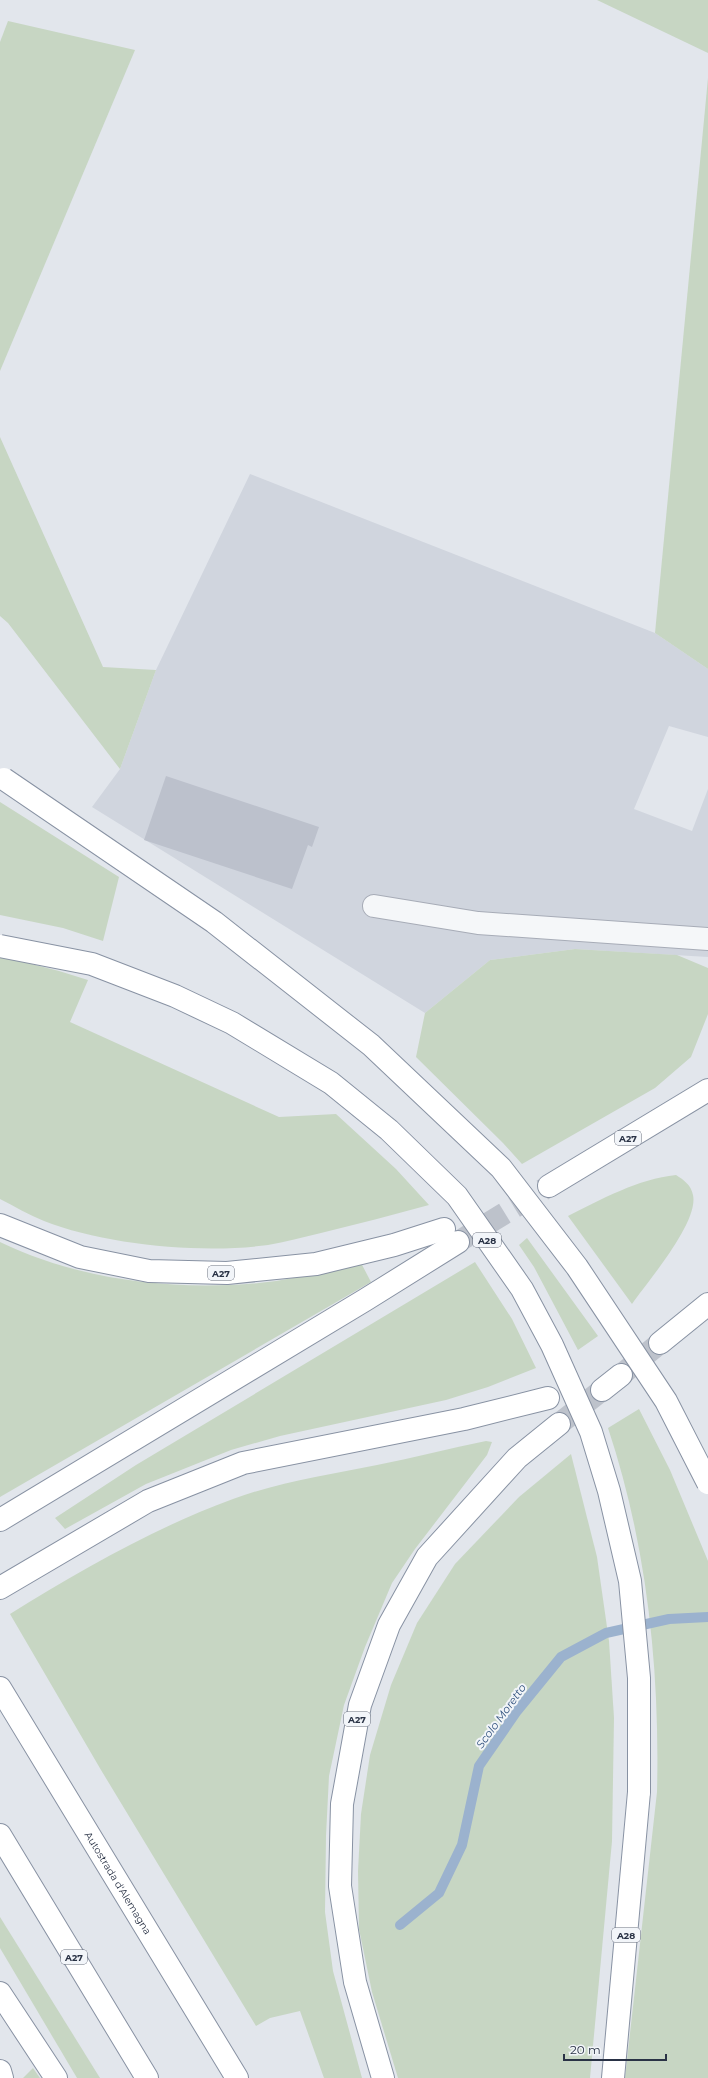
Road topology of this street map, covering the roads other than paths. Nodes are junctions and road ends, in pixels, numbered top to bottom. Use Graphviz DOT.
graph roads {
  1 [pos="2,778"];
  2 [pos="374,906"];
  3 [pos="708,939"];
  4 [pos="0,946"];
  5 [pos="708,1090"];
  6 [pos="549,1186"];
  7 [pos="0,1225"];
  8 [pos="708,1304"];
  9 [pos="660,1343"];
  10 [pos="548,1398"];
  11 [pos="559,1424"];
  12 [pos="708,1483"];
  13 [pos="0,1520"];
  14 [pos="0,1588"];
  15 [pos="0,1688"];
  16 [pos="0,1835"];
  17 [pos="0,1993"];
  18 [pos="0,2071"];
  19 [pos="2,2078"];
  20 [pos="56,2078"];
  21 [pos="148,2078"];
  22 [pos="237,2078"];
  23 [pos="383,2078"];
  24 [pos="613,2078"];
  1 -- 12 [label="highway, bridge"];
  2 -- 3 [label="lane"];
  4 -- 24 [label="highway, A28, bridge"];
  5 -- 6 [label="highway, A27"];
  7 -- 13 [label="highway, A27"];
  8 -- 9 [label="highway"];
  10 -- 14 [label="highway"];
  11 -- 23 [label="highway, A27"];
  15 -- 22 [label="highway, Autostrada d'Alemagna"];
  16 -- 21 [label="highway, A27"];
  17 -- 20 [label="highway"];
  18 -- 19 [label="highway"];
}
